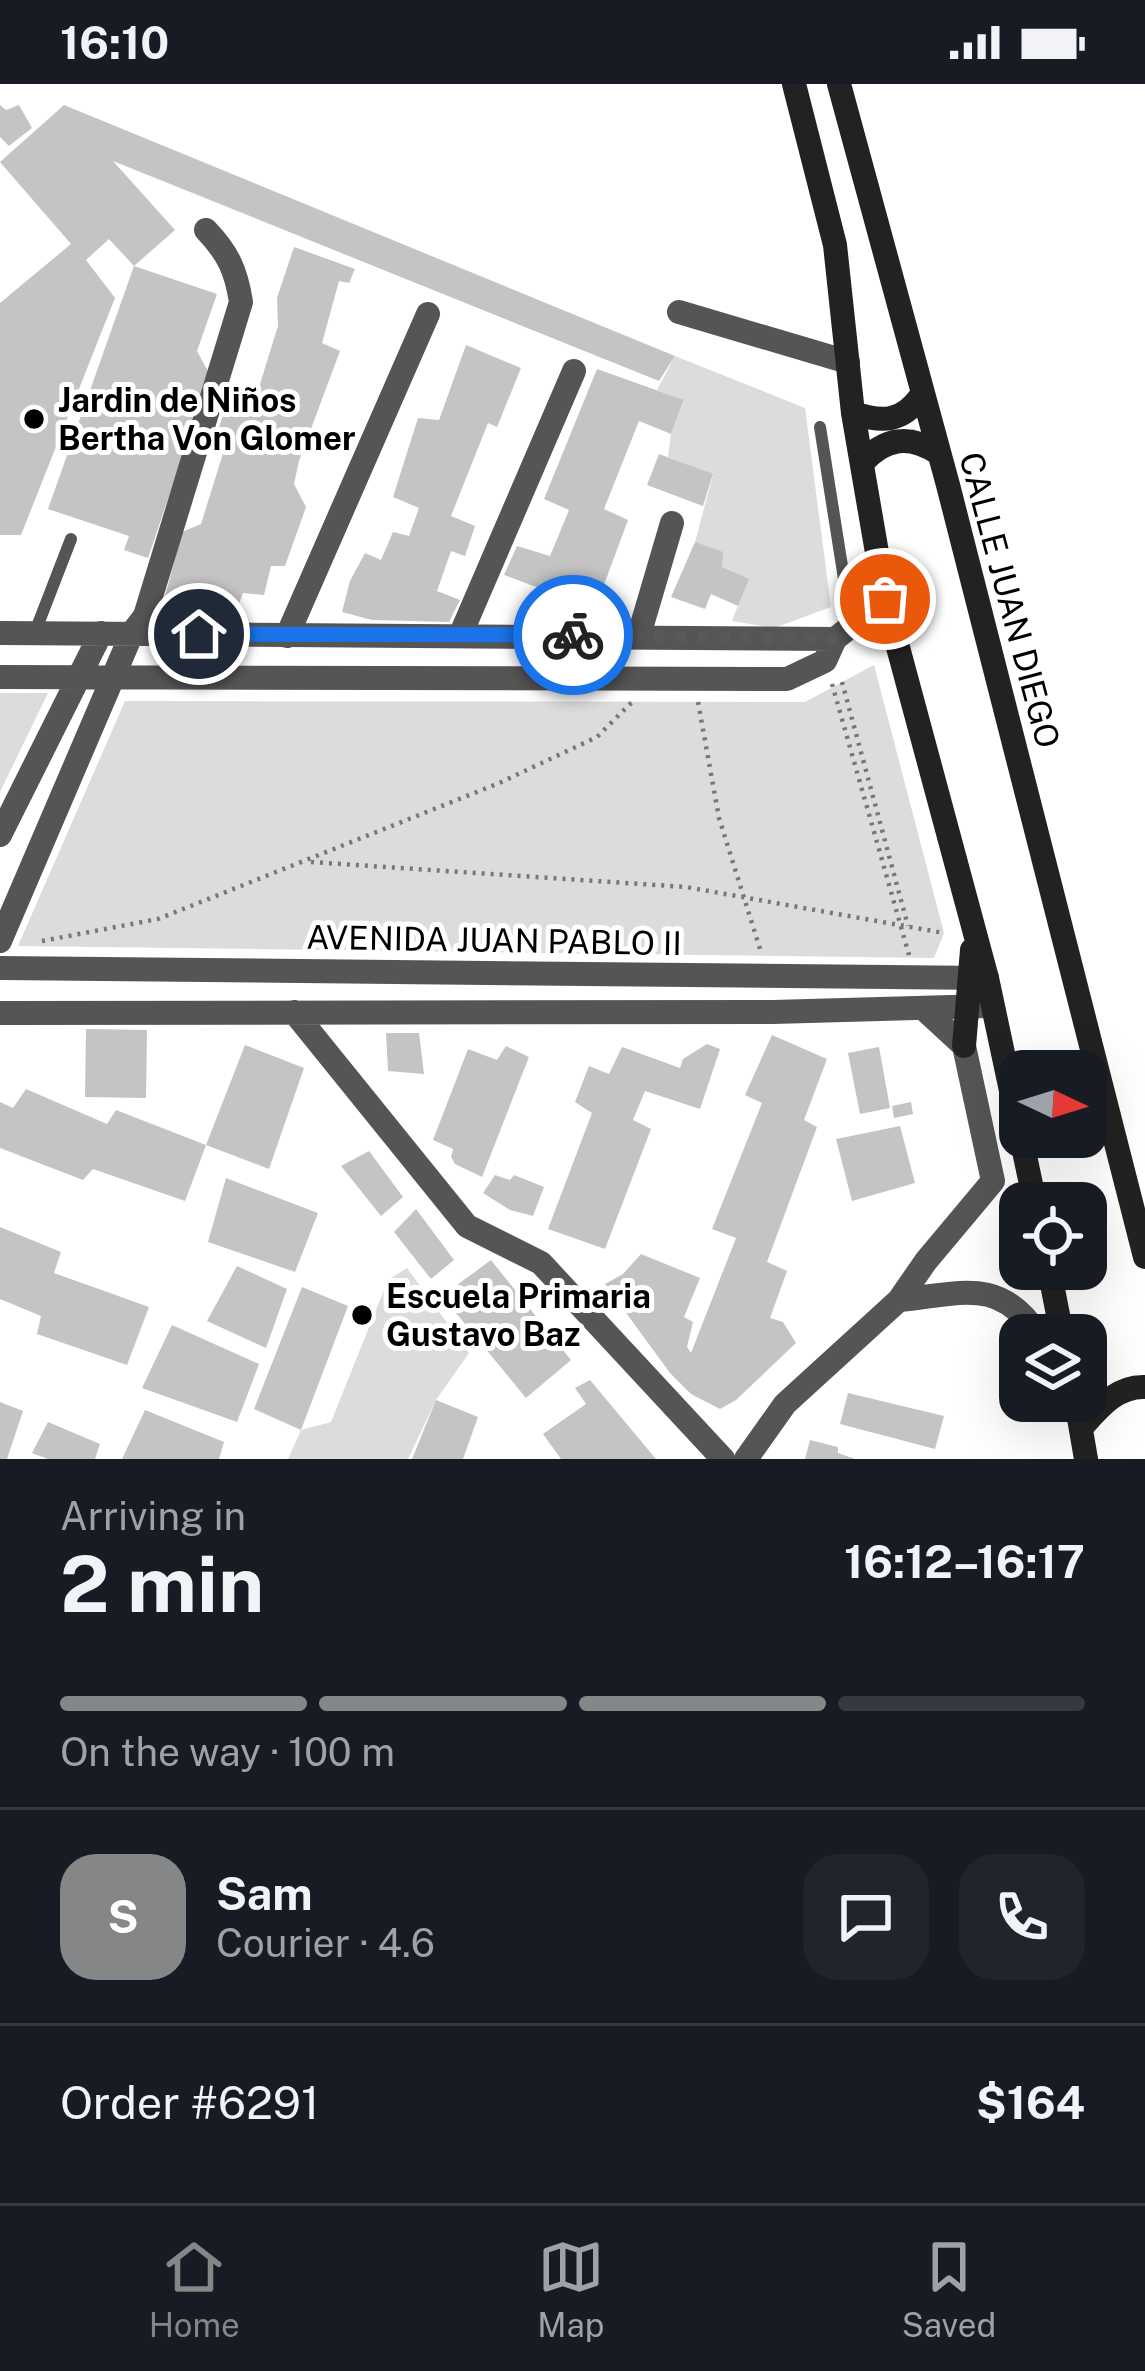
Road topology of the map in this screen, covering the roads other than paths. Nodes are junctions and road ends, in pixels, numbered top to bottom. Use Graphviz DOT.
graph roads {
  1 [pos="794,84"];
  2 [pos="839,84"];
  3 [pos="206,230"];
  4 [pos="680,312"];
  5 [pos="428,314"];
  6 [pos="848,362"];
  7 [pos="574,371"];
  8 [pos="921,395"];
  9 [pos="853,413"];
  10 [pos="820,427"];
  11 [pos="938,453"];
  12 [pos="863,462"];
  13 [pos="672,523"];
  14 [pos="71,539"];
  15 [pos="885,599"];
  16 [pos="139,625"];
  17 [pos="0,633"];
  18 [pos="35,633"];
  19 [pos="101,633"];
  20 [pos="460,635"];
  21 [pos="639,635"];
  22 [pos="287,636"];
  23 [pos="837,641"];
  24 [pos="0,677"];
  25 [pos="113,677"];
  26 [pos="79,678"];
  27 [pos="0,835"];
  28 [pos="0,941"];
  29 [pos="0,968"];
  30 [pos="979,978"];
  31 [pos="972,1007"];
  32 [pos="925,1010"];
  33 [pos="294,1012"];
  34 [pos="0,1013"];
  35 [pos="964,1046"];
  36 [pos="999,1079"];
  37 [pos="1145,1257"];
  38 [pos="899,1300"];
  39 [pos="1024,1314"];
  40 [pos="1145,1387"];
  41 [pos="1080,1422"];
  42 [pos="1081,1428"];
  43 [pos="723,1459"];
  44 [pos="746,1459"];
  45 [pos="1087,1459"];
  1 -- 6 [label="main road"];
  2 -- 8 [label="main road, CALLE JUAN DIEGO"];
  3 -- 16 [label="street"];
  4 -- 6 [label="street"];
  5 -- 22 [label="street"];
  6 -- 9 [label="main road"];
  7 -- 20 [label="street"];
  8 -- 9 [label="main road"];
  8 -- 11 [label="main road, CALLE JUAN DIEGO"];
  9 -- 12 [label="main road"];
  10 -- 23 [label="lane"];
  11 -- 12 [label="main road"];
  11 -- 37 [label="main road, CALLE JUAN DIEGO"];
  12 -- 15 [label="main road"];
  13 -- 21 [label="street"];
  14 -- 18 [label="lane"];
  15 -- 23 [label="street"];
  15 -- 30 [label="main road"];
  16 -- 19 [label="street"];
  16 -- 22 [label="street"];
  16 -- 25 [label="street"];
  17 -- 18 [label="street"];
  18 -- 19 [label="street"];
  19 -- 26 [label="street"];
  20 -- 21 [label="street"];
  20 -- 22 [label="street"];
  21 -- 23 [label="street"];
  23 -- 25 [label="street"];
  24 -- 26 [label="street"];
  25 -- 26 [label="street"];
  25 -- 28 [label="street"];
  26 -- 27 [label="street"];
  29 -- 30 [label="street, AVENIDA JUAN PABLO II"];
  30 -- 31 [label="main road"];
  31 -- 32 [label="street"];
  31 -- 35 [label="main road"];
  31 -- 36 [label="main road"];
  32 -- 33 [label="street"];
  32 -- 35 [label="street"];
  33 -- 34 [label="street"];
  33 -- 43 [label="street"];
  35 -- 38 [label="street"];
  38 -- 39 [label="street"];
  38 -- 44 [label="street"];
  40 -- 42 [label="main road"];
  41 -- 42 [label="main road"];
  42 -- 45 [label="main road"];
}
